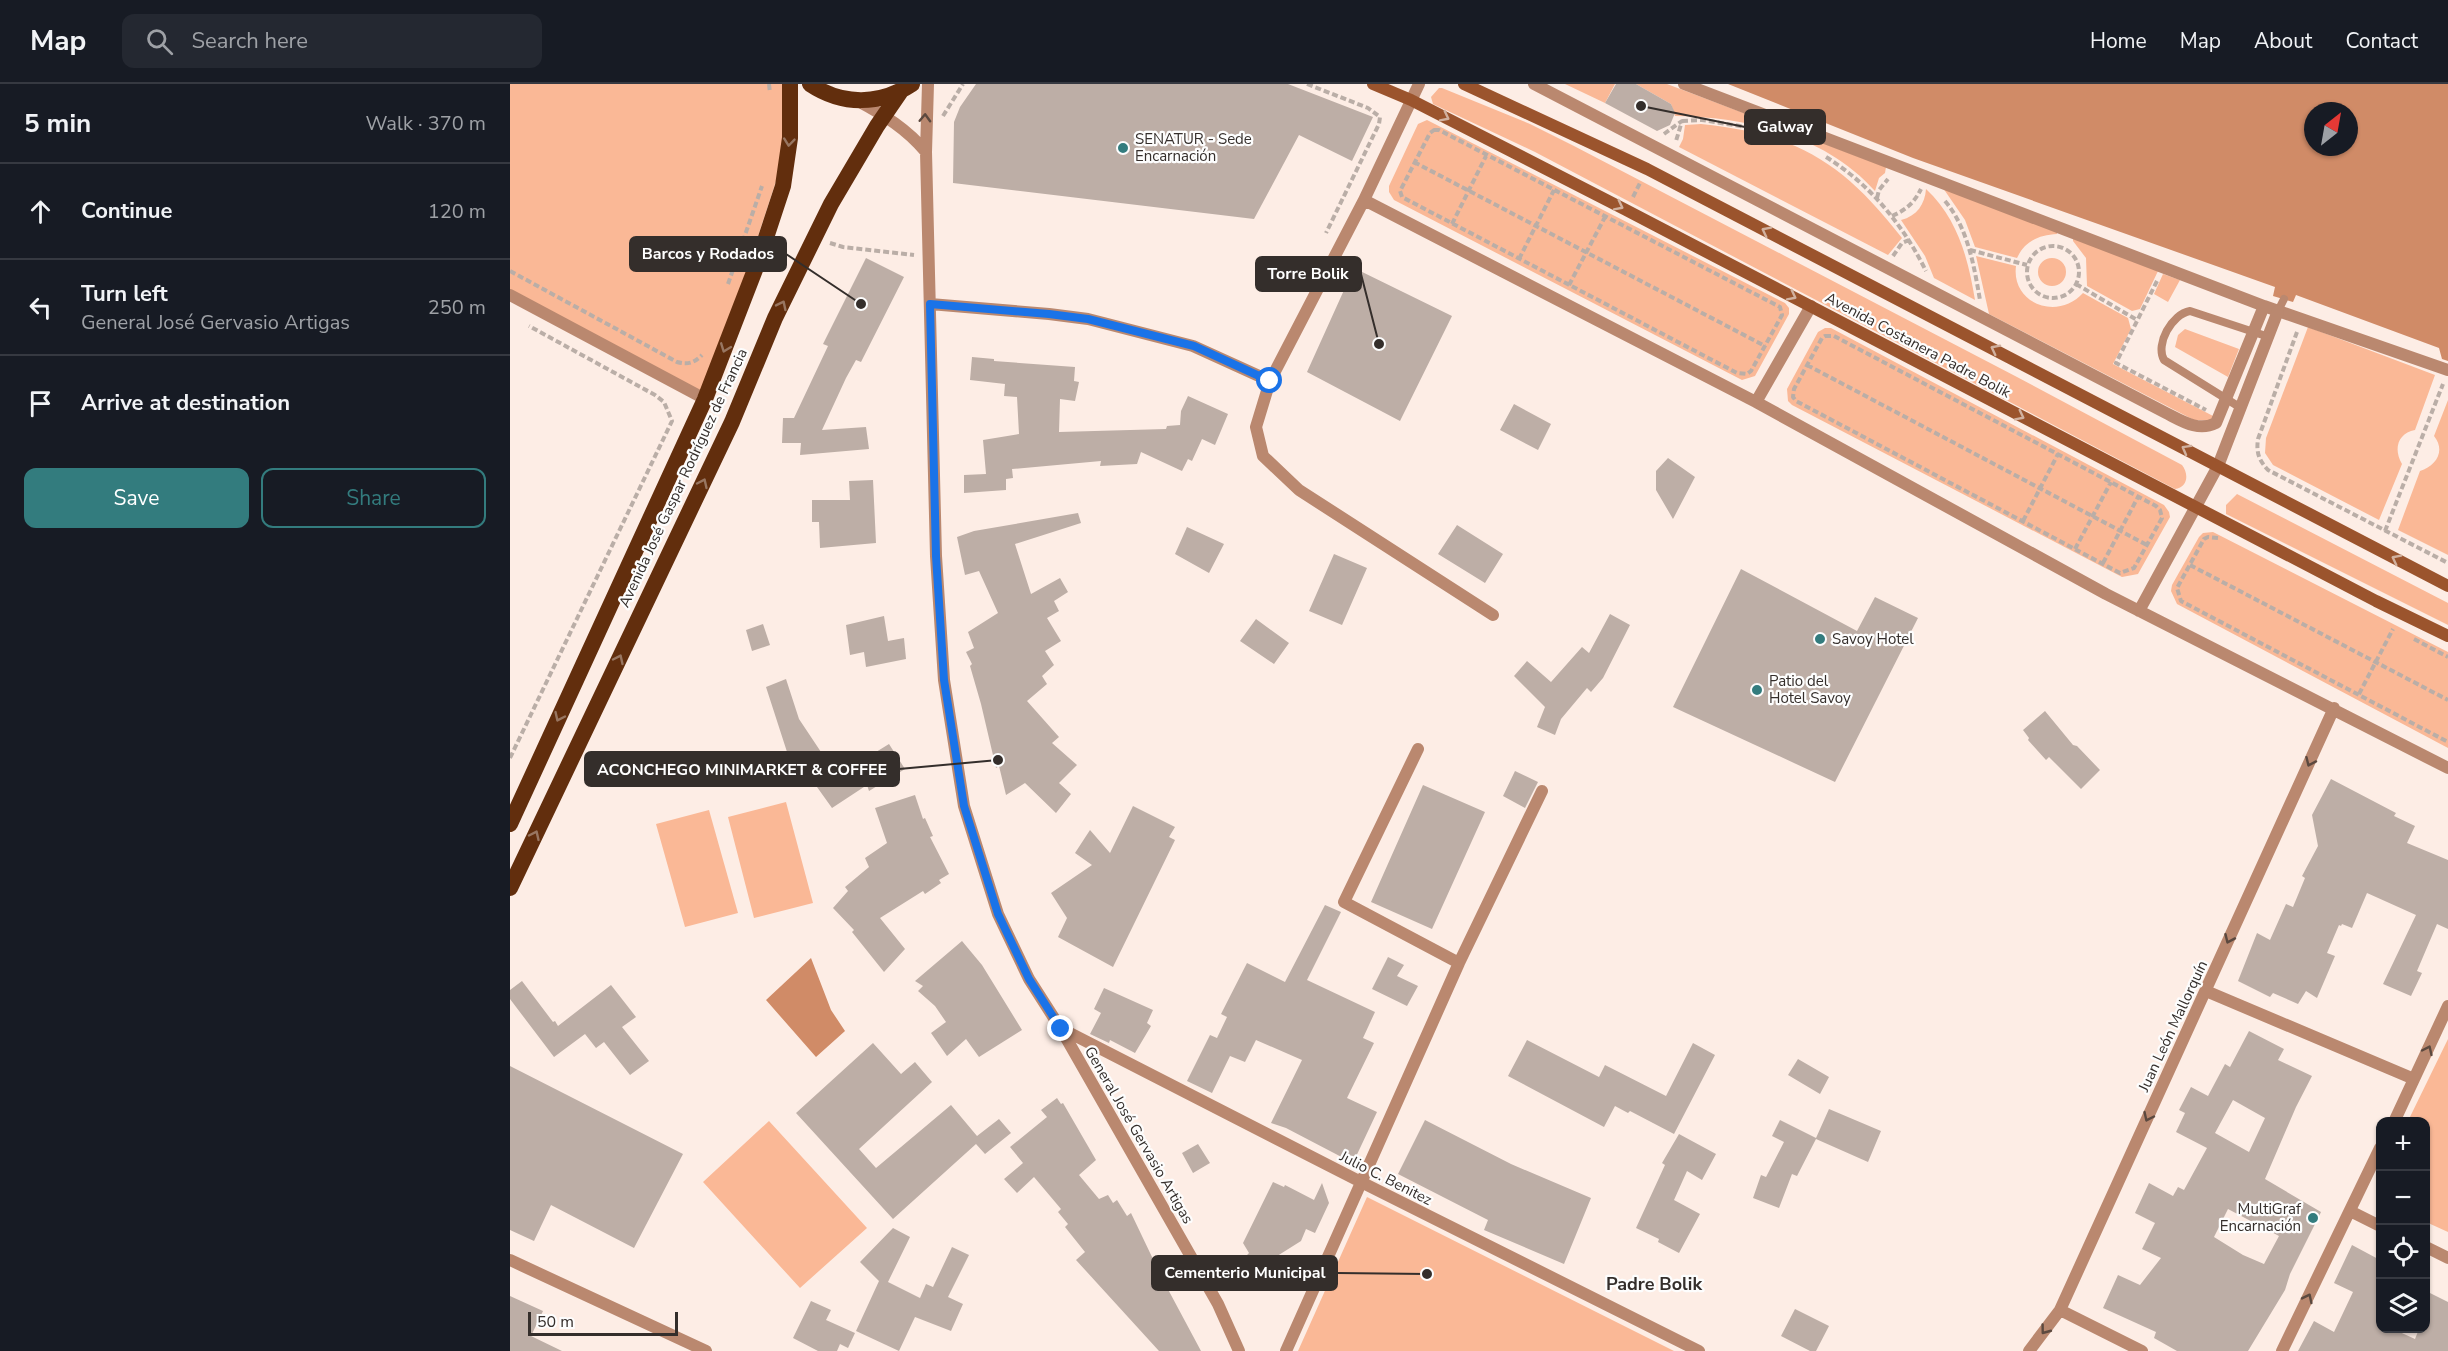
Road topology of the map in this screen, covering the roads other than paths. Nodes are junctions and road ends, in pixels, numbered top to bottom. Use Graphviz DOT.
graph roads {
  1 [pos="790,84"];
  2 [pos="810,84"];
  3 [pos="928,84"];
  4 [pos="1373,84"];
  5 [pos="1419,84"];
  6 [pos="1464,84"];
  7 [pos="1534,84"];
  8 [pos="1684,84"];
  9 [pos="907,88"];
  10 [pos="1411,100"];
  11 [pos="858,101"];
  12 [pos="885,116"];
  13 [pos="926,152"];
  14 [pos="1364,200"];
  15 [pos="510,295"];
  16 [pos="2284,299"];
  17 [pos="930,304"];
  18 [pos="1811,306"];
  19 [pos="2264,306"];
  20 [pos="2278,311"];
  21 [pos="2253,332"];
  22 [pos="2269,337"];
  23 [pos="2448,370"];
  24 [pos="1270,381"];
  25 [pos="705,399"];
  26 [pos="2226,399"];
  27 [pos="1756,402"];
  28 [pos="2241,408"];
  29 [pos="2218,466"];
  30 [pos="2196,507"];
  31 [pos="2448,586"];
  32 [pos="2139,611"];
  33 [pos="1493,615"];
  34 [pos="2448,636"];
  35 [pos="2334,708"];
  36 [pos="1418,749"];
  37 [pos="2448,768"];
  38 [pos="1542,791"];
  39 [pos="510,824"];
  40 [pos="510,888"];
  41 [pos="1460,963"];
  42 [pos="2206,991"];
  43 [pos="2448,1006"];
  44 [pos="1061,1029"];
  45 [pos="2414,1079"];
  46 [pos="2396,1117"];
  47 [pos="2376,1156"];
  48 [pos="1362,1182"];
  49 [pos="2350,1211"];
  50 [pos="2378,1225"];
  51 [pos="2430,1250"];
  52 [pos="2448,1258"];
  53 [pos="510,1260"];
  54 [pos="2060,1310"];
  55 [pos="706,1351"];
  56 [pos="1239,1351"];
  57 [pos="1287,1351"];
  58 [pos="1699,1351"];
  59 [pos="2029,1351"];
  60 [pos="2142,1351"];
  61 [pos="2282,1351"];
  1 -- 25 [label="highway, Avenida José Gaspar Rodríguez de Francia, one-way"];
  2 -- 11 [label="highway"];
  13 -- 3 [label="street, General José Gervasio Artigas, one-way"];
  4 -- 10 [label="main road, Avenida Costanera Padre Bolik"];
  5 -- 10 [label="street"];
  29 -- 6 [label="main road, Avenida Costanera Padre Bolik, one-way"];
  7 -- 26 [label="street"];
  8 -- 19 [label="street"];
  9 -- 11 [label="highway"];
  9 -- 12 [label="highway, Avenida José Gaspar Rodríguez de Francia"];
  10 -- 14 [label="street"];
  10 -- 18 [label="main road, Avenida Costanera Padre Bolik, one-way"];
  11 -- 12 [label="street"];
  12 -- 13 [label="street"];
  40 -- 12 [label="highway, Avenida José Gaspar Rodríguez de Francia, one-way"];
  13 -- 17 [label="street, General José Gervasio Artigas"];
  14 -- 24 [label="street"];
  14 -- 27 [label="street"];
  15 -- 25 [label="street"];
  16 -- 20 [label="lane"];
  17 -- 24 [label="street"];
  17 -- 44 [label="street, General José Gervasio Artigas"];
  18 -- 27 [label="street"];
  18 -- 30 [label="main road, Avenida Costanera Padre Bolik, one-way"];
  19 -- 20 [label="street"];
  19 -- 21 [label="street"];
  20 -- 22 [label="street"];
  20 -- 23 [label="street"];
  21 -- 22 [label="lane"];
  21 -- 26 [label="street"];
  21 -- 26 [label="lane"];
  22 -- 28 [label="street"];
  24 -- 33 [label="street"];
  25 -- 39 [label="highway, Avenida José Gaspar Rodríguez de Francia, one-way"];
  26 -- 28 [label="lane"];
  27 -- 32 [label="street"];
  28 -- 29 [label="street"];
  29 -- 30 [label="street"];
  31 -- 29 [label="main road, Avenida Costanera Padre Bolik, one-way"];
  30 -- 32 [label="street"];
  30 -- 34 [label="main road, Avenida Costanera Padre Bolik"];
  32 -- 35 [label="street"];
  35 -- 37 [label="street"];
  35 -- 42 [label="street, Juan León Mallorquín, one-way"];
  36 -- 41 [label="street"];
  38 -- 41 [label="street"];
  41 -- 48 [label="street"];
  42 -- 45 [label="street"];
  42 -- 54 [label="street, Juan León Mallorquín, one-way"];
  45 -- 43 [label="street, one-way"];
  44 -- 48 [label="street, Julio C. Benitez"];
  44 -- 56 [label="street, General José Gervasio Artigas"];
  45 -- 46 [label="street"];
  47 -- 49 [label="street"];
  48 -- 57 [label="street"];
  48 -- 58 [label="street, Julio C. Benitez"];
  49 -- 50 [label="street"];
  61 -- 49 [label="street, one-way"];
  51 -- 52 [label="street"];
  53 -- 55 [label="street"];
  54 -- 59 [label="street, Juan León Mallorquín, one-way"];
  54 -- 60 [label="street"];
}
